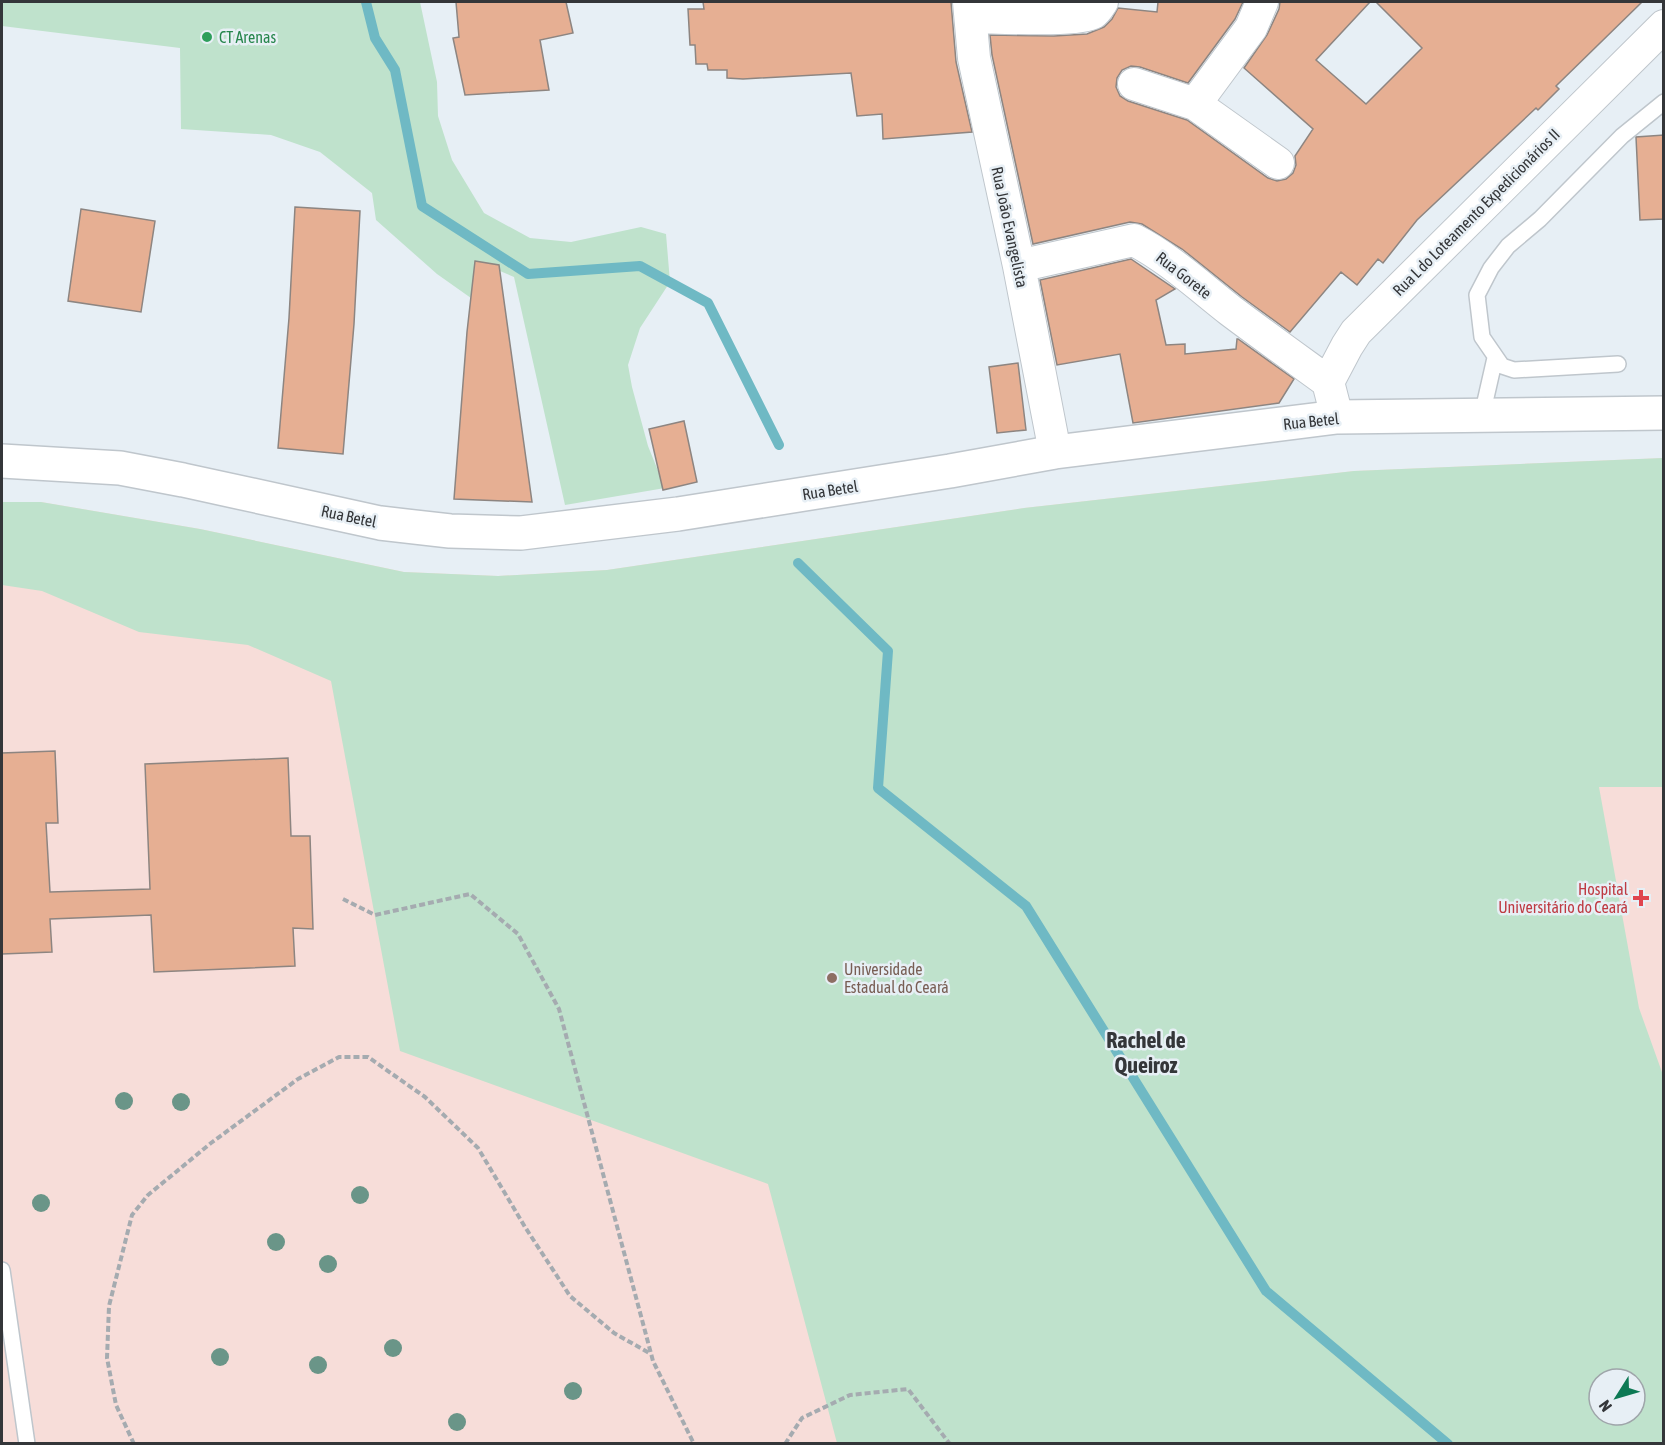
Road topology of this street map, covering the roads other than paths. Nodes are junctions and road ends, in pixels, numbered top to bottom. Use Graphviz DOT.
graph roads {
  1 [pos="1102,2"];
  2 [pos="1262,2"];
  3 [pos="970,9"];
  4 [pos="1664,26"];
  5 [pos="1134,84"];
  6 [pos="1664,102"];
  7 [pos="1195,104"];
  8 [pos="1278,163"];
  9 [pos="1019,266"];
  10 [pos="1494,358"];
  11 [pos="1618,364"];
  12 [pos="1328,382"];
  13 [pos="1664,413"];
  14 [pos="1482,415"];
  15 [pos="1337,417"];
  16 [pos="1055,452"];
  17 [pos="2,461"];
  18 [pos="2,1270"];
  19 [pos="27,1443"];
  1 -- 3 [label="street"];
  2 -- 7 [label="street"];
  3 -- 9 [label="street, Rua João Evangelista"];
  4 -- 12 [label="street, Rua L do Loteamento Expedicionários II"];
  5 -- 7 [label="street"];
  6 -- 10 [label="lane"];
  7 -- 8 [label="street"];
  9 -- 12 [label="street, Rua Gorete"];
  9 -- 16 [label="street, Rua João Evangelista"];
  10 -- 11 [label="lane"];
  10 -- 14 [label="lane"];
  12 -- 15 [label="street"];
  13 -- 14 [label="street, Rua Betel"];
  14 -- 15 [label="street, Rua Betel"];
  15 -- 16 [label="street, Rua Betel"];
  16 -- 17 [label="street, Rua Betel"];
  18 -- 19 [label="lane"];
}
